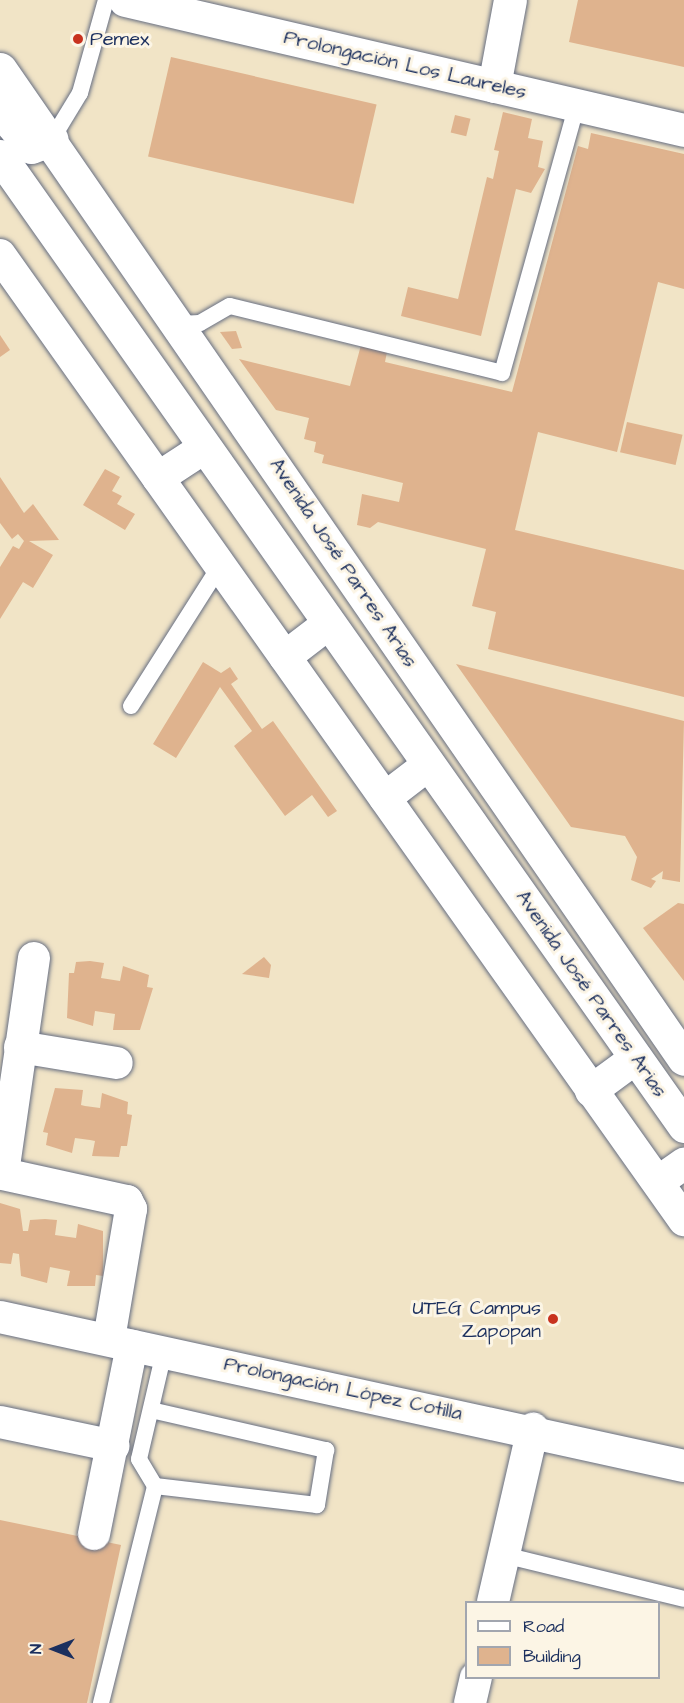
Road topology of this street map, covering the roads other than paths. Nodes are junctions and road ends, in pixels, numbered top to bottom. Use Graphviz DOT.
graph roads {
  1 [pos="106,0"];
  2 [pos="125,0"];
  3 [pos="510,0"];
  4 [pos="0,69"];
  5 [pos="494,86"];
  6 [pos="577,105"];
  7 [pos="0,110"];
  8 [pos="684,130"];
  9 [pos="52,139"];
  10 [pos="0,156"];
  11 [pos="0,255"];
  12 [pos="179,324"];
  13 [pos="204,448"];
  14 [pos="158,478"];
  15 [pos="220,566"];
  16 [pos="328,624"];
  17 [pos="285,657"];
  18 [pos="132,706"];
  19 [pos="428,765"];
  20 [pos="385,798"];
  21 [pos="34,958"];
  22 [pos="20,1047"];
  23 [pos="636,1058"];
  24 [pos="684,1059"];
  25 [pos="117,1064"];
  26 [pos="591,1091"];
  27 [pos="674,1097"];
  28 [pos="684,1126"];
  29 [pos="684,1164"];
  30 [pos="658,1182"];
  31 [pos="684,1220"];
  32 [pos="0,1317"];
  33 [pos="120,1342"];
  34 [pos="164,1352"];
  35 [pos="151,1410"];
  36 [pos="0,1422"];
  37 [pos="533,1429"];
  38 [pos="114,1446"];
  39 [pos="684,1466"];
  40 [pos="155,1486"];
  41 [pos="94,1534"];
  42 [pos="504,1555"];
  43 [pos="684,1599"];
  44 [pos="494,1601"];
  45 [pos="476,1679"];
  46 [pos="101,1703"];
  47 [pos="470,1703"];
  1 -- 9 [label="lane"];
  2 -- 5 [label="main road, Prolongación Los Laureles"];
  3 -- 5 [label="main road"];
  4 -- 9 [label="main road, Avenida José Parres Arias"];
  5 -- 6 [label="main road, Prolongación Los Laureles"];
  6 -- 8 [label="main road, Prolongación Los Laureles"];
  6 -- 12 [label="lane"];
  7 -- 9 [label="main road"];
  9 -- 12 [label="main road, Avenida José Parres Arias"];
  10 -- 13 [label="main road, Avenida José Parres Arias"];
  11 -- 14 [label="street"];
  12 -- 24 [label="main road, Avenida José Parres Arias"];
  13 -- 14 [label="street"];
  13 -- 16 [label="main road, Avenida José Parres Arias"];
  14 -- 15 [label="street"];
  15 -- 17 [label="street"];
  15 -- 18 [label="lane"];
  16 -- 17 [label="street"];
  16 -- 19 [label="main road, Avenida José Parres Arias"];
  17 -- 20 [label="street"];
  19 -- 20 [label="street"];
  19 -- 23 [label="main road, Avenida José Parres Arias"];
  20 -- 26 [label="street"];
  21 -- 22 [label="street"];
  22 -- 25 [label="street"];
  22 -- 33 [label="street"];
  23 -- 26 [label="street"];
  23 -- 27 [label="main road, Avenida José Parres Arias"];
  26 -- 30 [label="street"];
  27 -- 28 [label="main road, Avenida José Parres Arias"];
  29 -- 30 [label="street"];
  30 -- 31 [label="street"];
  32 -- 33 [label="street, Prolongación López Cotilla"];
  33 -- 34 [label="street, Prolongación López Cotilla"];
  33 -- 38 [label="street"];
  34 -- 35 [label="lane"];
  34 -- 37 [label="street, Prolongación López Cotilla"];
  35 -- 40 [label="lane"];
  35 -- 40 [label="lane"];
  36 -- 38 [label="street"];
  37 -- 39 [label="street, Prolongación López Cotilla"];
  37 -- 42 [label="street"];
  38 -- 41 [label="street"];
  40 -- 46 [label="lane"];
  42 -- 43 [label="lane"];
  42 -- 44 [label="street"];
  45 -- 47 [label="street"];
}
